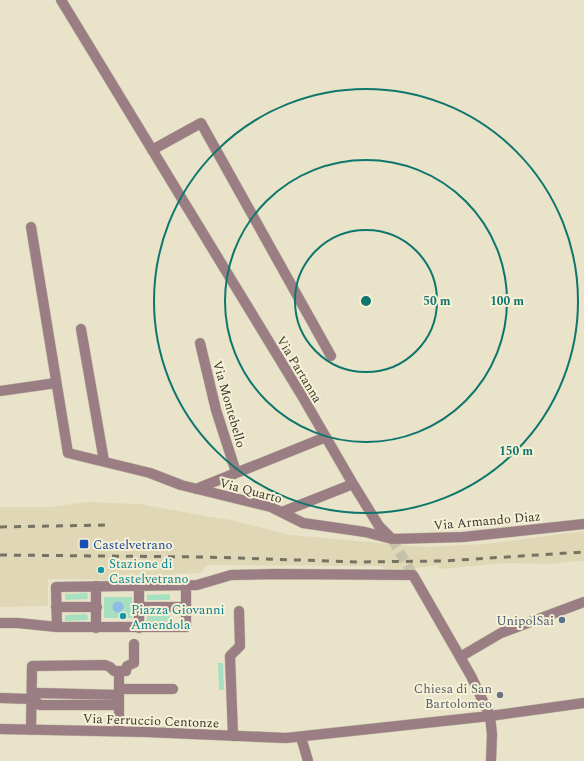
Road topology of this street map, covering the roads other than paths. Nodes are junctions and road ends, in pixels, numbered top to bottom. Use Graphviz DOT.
graph roads {
  1 [pos="61,0"];
  2 [pos="152,150"];
  3 [pos="31,227"];
  4 [pos="81,329"];
  5 [pos="200,343"];
  6 [pos="331,356"];
  7 [pos="56,383"];
  8 [pos="0,391"];
  9 [pos="326,437"];
  10 [pos="104,461"];
  11 [pos="236,472"];
  12 [pos="354,484"];
  13 [pos="196,490"];
  14 [pos="282,512"];
  15 [pos="584,524"];
  16 [pos="392,538"];
  17 [pos="139,585"];
  18 [pos="186,585"];
  19 [pos="96,586"];
  20 [pos="584,602"];
  21 [pos="56,607"];
  22 [pos="96,607"];
  23 [pos="139,607"];
  24 [pos="186,607"];
  25 [pos="239,611"];
  26 [pos="0,623"];
  27 [pos="52,627"];
  28 [pos="96,628"];
  29 [pos="139,628"];
  30 [pos="134,644"];
  31 [pos="460,657"];
  32 [pos="119,671"];
  33 [pos="173,689"];
  34 [pos="119,692"];
  35 [pos="0,698"];
  36 [pos="32,699"];
  37 [pos="584,703"];
  38 [pos="119,705"];
  39 [pos="490,716"];
  40 [pos="0,729"];
  41 [pos="31,730"];
  42 [pos="119,731"];
  43 [pos="233,736"];
  44 [pos="301,737"];
  45 [pos="308,761"];
  46 [pos="491,761"];
  1 -- 2 [label="street, Via Partanna"];
  2 -- 6 [label="street"];
  2 -- 9 [label="street, Via Partanna"];
  3 -- 7 [label="street"];
  4 -- 10 [label="street"];
  5 -- 11 [label="street, Via Montebello"];
  7 -- 8 [label="street"];
  7 -- 10 [label="street, Via Quarto"];
  9 -- 11 [label="street"];
  9 -- 12 [label="street, Via Partanna"];
  10 -- 13 [label="street, Via Quarto"];
  11 -- 13 [label="street"];
  12 -- 14 [label="street"];
  12 -- 16 [label="street, Via Partanna"];
  13 -- 14 [label="street, Via Quarto"];
  14 -- 16 [label="street, Via Quarto"];
  15 -- 16 [label="street, Via Armando Diaz"];
  17 -- 18 [label="street"];
  17 -- 19 [label="street"];
  17 -- 23 [label="street"];
  18 -- 24 [label="street"];
  18 -- 31 [label="street"];
  19 -- 21 [label="street"];
  19 -- 22 [label="street"];
  20 -- 31 [label="street"];
  21 -- 22 [label="street"];
  21 -- 27 [label="street"];
  22 -- 28 [label="street"];
  23 -- 24 [label="street"];
  23 -- 29 [label="street"];
  24 -- 29 [label="street"];
  25 -- 43 [label="street"];
  26 -- 27 [label="street"];
  27 -- 28 [label="street"];
  28 -- 29 [label="street"];
  30 -- 32 [label="street"];
  31 -- 39 [label="street"];
  32 -- 34 [label="street"];
  32 -- 36 [label="street"];
  33 -- 34 [label="street"];
  34 -- 36 [label="street"];
  34 -- 38 [label="street"];
  35 -- 36 [label="street"];
  36 -- 38 [label="street"];
  36 -- 41 [label="street"];
  37 -- 39 [label="street, Via Ferruccio Centonze"];
  38 -- 42 [label="street"];
  39 -- 44 [label="street, Via Ferruccio Centonze"];
  39 -- 46 [label="street"];
  40 -- 41 [label="street, Via Ferruccio Centonze"];
  41 -- 42 [label="street, Via Ferruccio Centonze"];
  42 -- 43 [label="street, Via Ferruccio Centonze"];
  43 -- 44 [label="street, Via Ferruccio Centonze"];
  44 -- 45 [label="street"];
}
